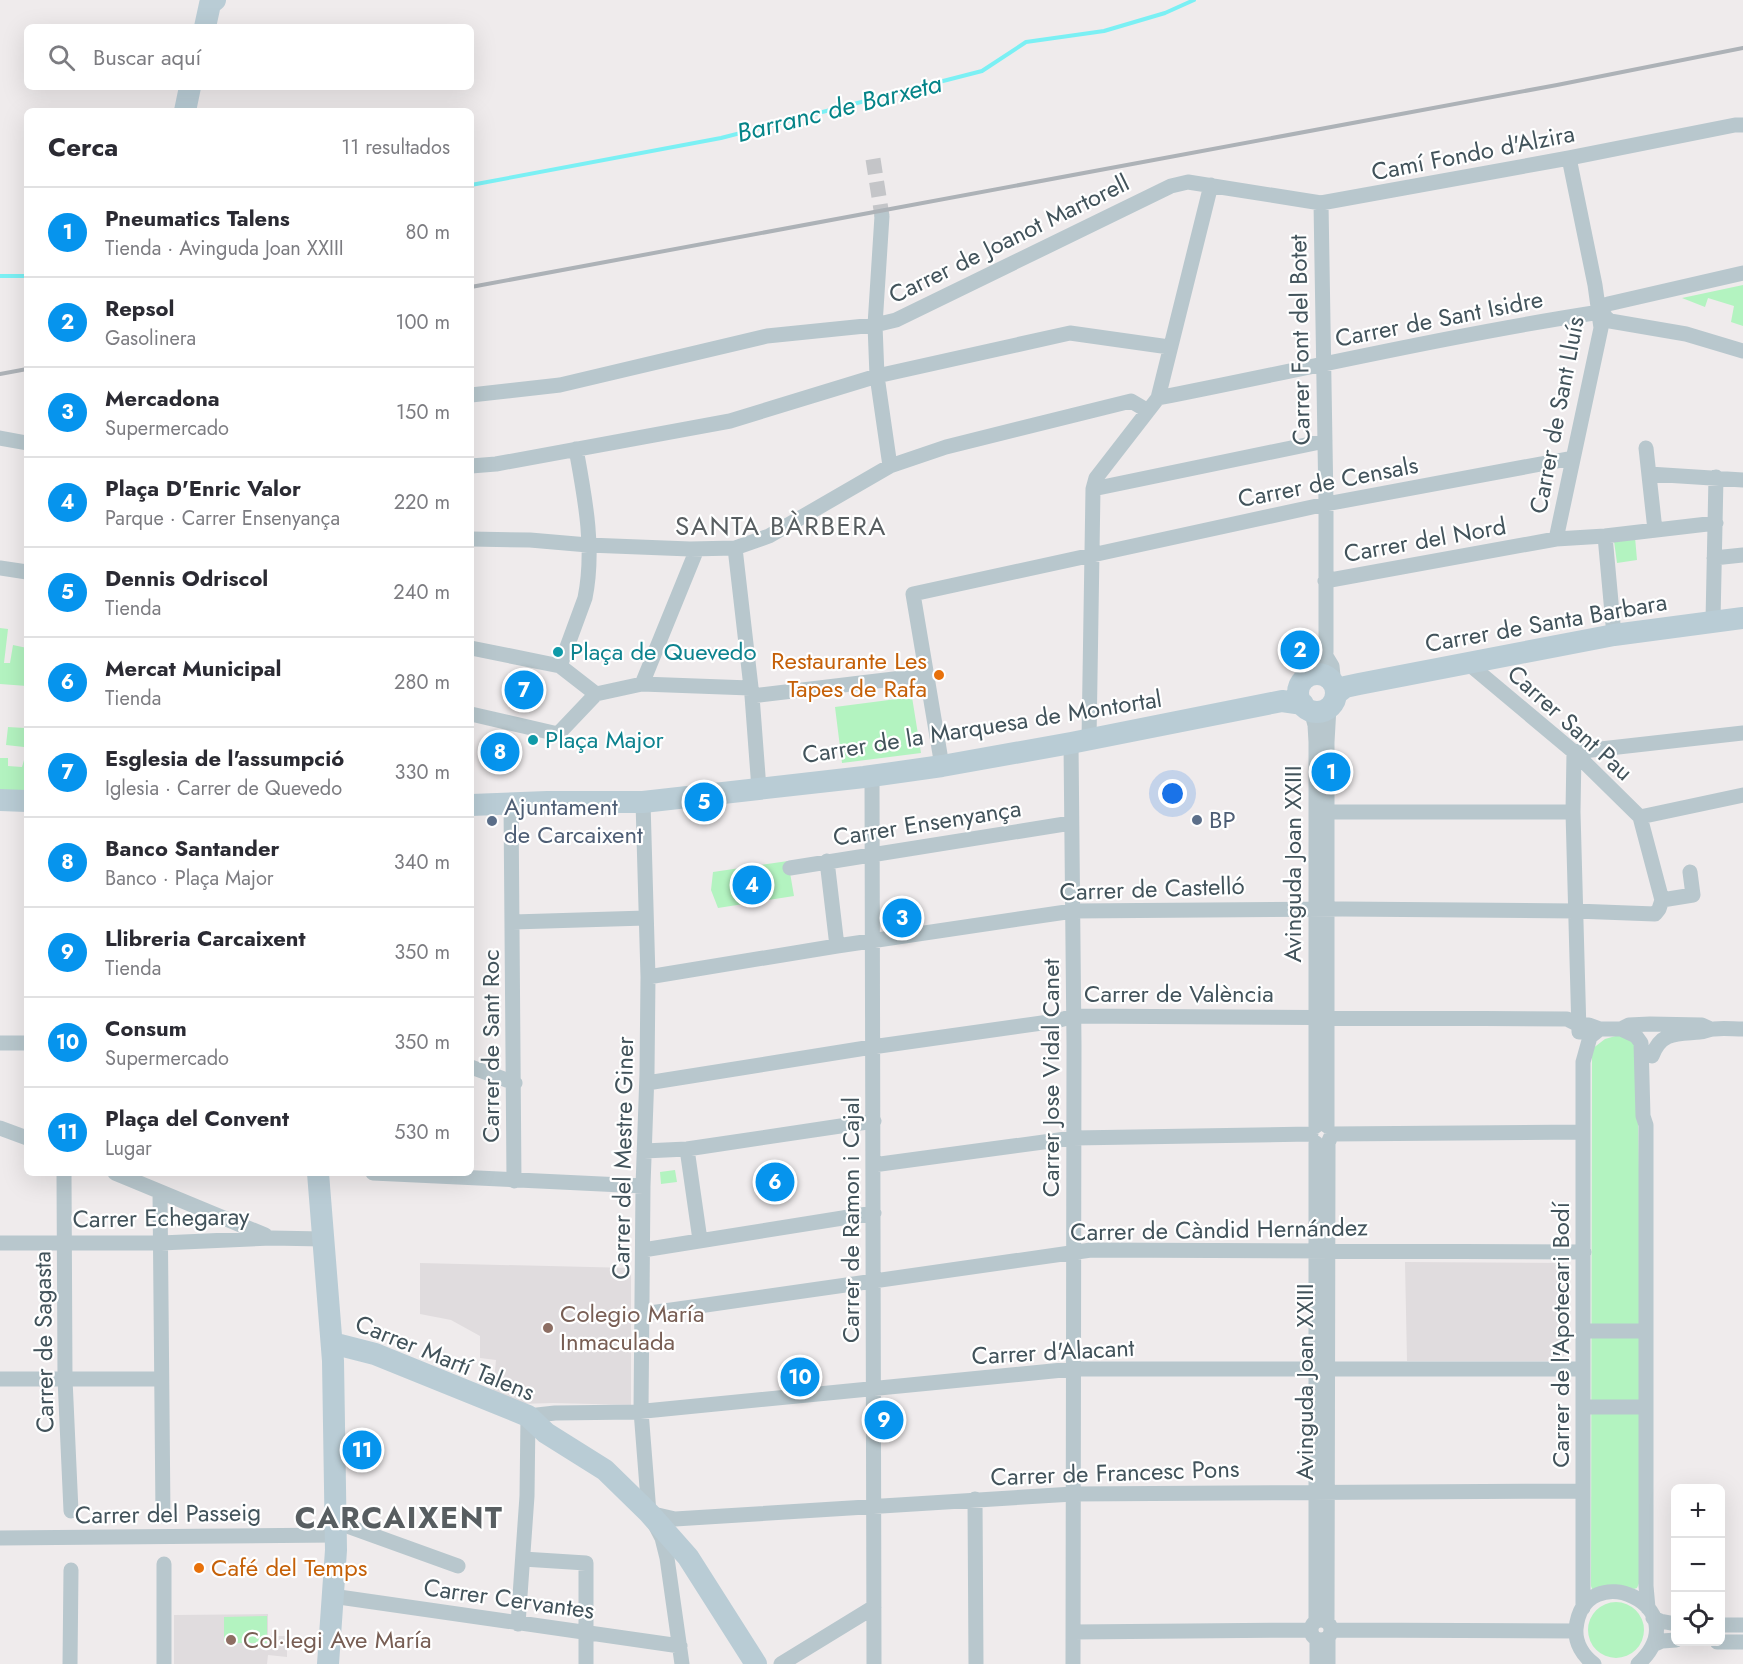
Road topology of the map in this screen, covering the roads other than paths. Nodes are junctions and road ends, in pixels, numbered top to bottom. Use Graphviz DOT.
graph roads {
  1 [pos="215,0"];
  2 [pos="206,24"];
  3 [pos="189,90"];
  4 [pos="186,108"];
  5 [pos="1743,124"];
  6 [pos="1569,158"];
  7 [pos="1211,185"];
  8 [pos="1320,203"];
  9 [pos="882,216"];
  10 [pos="1743,273"];
  11 [pos="1600,312"];
  12 [pos="875,325"];
  13 [pos="1169,347"];
  14 [pos="1743,351"];
  15 [pos="1323,364"];
  16 [pos="878,376"];
  17 [pos="474,395"];
  18 [pos="1158,398"];
  19 [pos="1148,411"];
  20 [pos="0,438"];
  21 [pos="1325,441"];
  22 [pos="24,442"];
  23 [pos="1646,448"];
  24 [pos="576,449"];
  25 [pos="1573,458"];
  26 [pos="474,466"];
  27 [pos="890,466"];
  28 [pos="1649,474"];
  29 [pos="1716,477"];
  30 [pos="1743,480"];
  31 [pos="1093,489"];
  32 [pos="1326,504"];
  33 [pos="1716,523"];
  34 [pos="1655,530"];
  35 [pos="1605,536"];
  36 [pos="474,539"];
  37 [pos="1556,539"];
  38 [pos="588,545"];
  39 [pos="735,548"];
  40 [pos="697,549"];
  41 [pos="1092,555"];
  42 [pos="1743,555"];
  43 [pos="1714,558"];
  44 [pos="0,568"];
  45 [pos="24,572"];
  46 [pos="1325,581"];
  47 [pos="1743,618"];
  48 [pos="1713,621"];
  49 [pos="1614,635"];
  50 [pos="474,649"];
  51 [pos="1469,664"];
  52 [pos="560,666"];
  53 [pos="927,675"];
  54 [pos="642,684"];
  55 [pos="1318,689"];
  56 [pos="751,692"];
  57 [pos="596,694"];
  58 [pos="474,715"];
  59 [pos="1743,733"];
  60 [pos="1080,742"];
  61 [pos="1574,752"];
  62 [pos="942,766"];
  63 [pos="872,776"];
  64 [pos="759,789"];
  65 [pos="1743,795"];
  66 [pos="0,800"];
  67 [pos="24,801"];
  68 [pos="643,802"];
  69 [pos="511,803"];
  70 [pos="474,805"];
  71 [pos="1327,812"];
  72 [pos="1573,812"];
  73 [pos="1640,817"];
  74 [pos="1071,823"];
  75 [pos="871,855"];
  76 [pos="827,861"];
  77 [pos="790,868"];
  78 [pos="1690,872"];
  79 [pos="1660,905"];
  80 [pos="1322,909"];
  81 [pos="1073,911"];
  82 [pos="1575,911"];
  83 [pos="646,918"];
  84 [pos="513,922"];
  85 [pos="871,941"];
  86 [pos="837,946"];
  87 [pos="648,977"];
  88 [pos="1074,1016"];
  89 [pos="1321,1017"];
  90 [pos="1641,1024"];
  91 [pos="1579,1025"];
  92 [pos="1600,1029"];
  93 [pos="1622,1029"];
  94 [pos="1711,1029"];
  95 [pos="1743,1029"];
  96 [pos="0,1043"];
  97 [pos="24,1043"];
  98 [pos="872,1047"];
  99 [pos="1654,1051"];
  100 [pos="1583,1062"];
  101 [pos="474,1068"];
  102 [pos="515,1083"];
  103 [pos="647,1083"];
  104 [pos="874,1121"];
  105 [pos="1646,1125"];
  106 [pos="0,1128"];
  107 [pos="1583,1132"];
  108 [pos="1322,1134"];
  109 [pos="24,1137"];
  110 [pos="1073,1138"];
  111 [pos="687,1149"];
  112 [pos="644,1151"];
  113 [pos="873,1165"];
  114 [pos="64,1176"];
  115 [pos="122,1176"];
  116 [pos="318,1176"];
  117 [pos="426,1176"];
  118 [pos="514,1181"];
  119 [pos="643,1186"];
  120 [pos="160,1192"];
  121 [pos="874,1213"];
  122 [pos="271,1238"];
  123 [pos="322,1239"];
  124 [pos="700,1240"];
  125 [pos="0,1243"];
  126 [pos="64,1243"];
  127 [pos="161,1243"];
  128 [pos="643,1250"];
  129 [pos="1321,1250"];
  130 [pos="1074,1251"];
  131 [pos="1584,1252"];
  132 [pos="873,1282"];
  133 [pos="642,1314"];
  134 [pos="1646,1330"];
  135 [pos="1584,1331"];
  136 [pos="332,1342"];
  137 [pos="1322,1368"];
  138 [pos="1073,1369"];
  139 [pos="1583,1370"];
  140 [pos="0,1379"];
  141 [pos="65,1379"];
  142 [pos="161,1379"];
  143 [pos="874,1388"];
  144 [pos="1583,1407"];
  145 [pos="1647,1407"];
  146 [pos="641,1411"];
  147 [pos="528,1416"];
  148 [pos="1322,1491"];
  149 [pos="1583,1491"];
  150 [pos="1073,1494"];
  151 [pos="975,1499"];
  152 [pos="874,1506"];
  153 [pos="71,1511"];
  154 [pos="649,1513"];
  155 [pos="163,1515"];
  156 [pos="336,1520"];
  157 [pos="0,1538"];
  158 [pos="523,1559"];
  159 [pos="164,1564"];
  160 [pos="458,1566"];
  161 [pos="72,1570"];
  162 [pos="333,1596"];
  163 [pos="874,1606"];
  164 [pos="1583,1608"];
  165 [pos="1651,1613"];
  166 [pos="1671,1623"];
  167 [pos="518,1624"];
  168 [pos="1725,1625"];
  169 [pos="1743,1625"];
  170 [pos="1322,1630"];
  171 [pos="1576,1631"];
  172 [pos="1073,1632"];
  173 [pos="586,1634"];
  174 [pos="1671,1640"];
  175 [pos="1725,1641"];
  176 [pos="1743,1642"];
  177 [pos="680,1646"];
  178 [pos="1646,1657"];
  179 [pos="1587,1660"];
  180 [pos="70,1664"];
  181 [pos="164,1664"];
  182 [pos="328,1664"];
  183 [pos="586,1664"];
  184 [pos="682,1664"];
  185 [pos="756,1664"];
  186 [pos="781,1664"];
  187 [pos="874,1664"];
  188 [pos="976,1664"];
  189 [pos="1073,1664"];
  190 [pos="1317,1664"];
  191 [pos="1328,1664"];
  1 -- 2 [label="street"];
  3 -- 4 [label="street"];
  5 -- 6 [label="street, Camí Fondo d'Alzira"];
  6 -- 8 [label="street, Camí Fondo d'Alzira"];
  6 -- 11 [label="street, Carrer de Sant Lluís"];
  7 -- 8 [label="street, Camí Fondo d'Alzira"];
  7 -- 12 [label="street, Carrer de Joanot Martorell"];
  7 -- 13 [label="street"];
  8 -- 15 [label="street, Carrer Font del Botet"];
  9 -- 12 [label="street"];
  10 -- 11 [label="street, Carrer de Sant Isidre"];
  11 -- 14 [label="street"];
  11 -- 15 [label="street, Carrer de Sant Isidre"];
  11 -- 25 [label="street, Carrer de Sant Lluís"];
  12 -- 16 [label="street"];
  12 -- 17 [label="street, Carrer de Joanot Martorell"];
  13 -- 16 [label="street"];
  13 -- 18 [label="street"];
  15 -- 18 [label="street, Carrer de Sant Isidre"];
  15 -- 21 [label="street, Carrer Font del Botet"];
  16 -- 24 [label="street"];
  16 -- 27 [label="street"];
  18 -- 19 [label="street"];
  19 -- 27 [label="street"];
  19 -- 31 [label="street"];
  20 -- 22 [label="street"];
  21 -- 31 [label="street"];
  21 -- 32 [label="street, Carrer Font del Botet"];
  23 -- 28 [label="street"];
  24 -- 26 [label="street"];
  24 -- 38 [label="street"];
  25 -- 32 [label="street, Carrer de Censals"];
  25 -- 37 [label="street, Carrer de Sant Lluís"];
  27 -- 39 [label="street"];
  28 -- 29 [label="street"];
  28 -- 34 [label="street"];
  29 -- 30 [label="street"];
  29 -- 33 [label="street"];
  31 -- 41 [label="street, Carrer Jose Vidal Canet"];
  32 -- 41 [label="street, Carrer de Censals"];
  32 -- 46 [label="street, Carrer Font del Botet"];
  33 -- 34 [label="street, Carrer del Nord"];
  33 -- 43 [label="street"];
  34 -- 35 [label="street, Carrer del Nord"];
  35 -- 37 [label="street, Carrer del Nord"];
  35 -- 49 [label="street"];
  36 -- 38 [label="street"];
  37 -- 46 [label="street, Carrer del Nord"];
  38 -- 40 [label="street"];
  38 -- 52 [label="street"];
  39 -- 40 [label="street"];
  39 -- 56 [label="street"];
  40 -- 54 [label="street"];
  41 -- 53 [label="street, Carrer de Censals"];
  41 -- 60 [label="street, Carrer Jose Vidal Canet"];
  42 -- 43 [label="street"];
  43 -- 48 [label="street"];
  44 -- 45 [label="street"];
  46 -- 55 [label="street, Carrer Font del Botet"];
  47 -- 48 [label="street, Carrer de Santa Barbara"];
  48 -- 49 [label="street, Carrer de Santa Barbara"];
  49 -- 51 [label="street, Carrer de Santa Barbara"];
  50 -- 52 [label="street"];
  51 -- 55 [label="street, Carrer de Santa Barbara"];
  51 -- 61 [label="street, Carrer Sant Pau"];
  52 -- 57 [label="street"];
  53 -- 56 [label="street"];
  53 -- 62 [label="street"];
  54 -- 56 [label="street"];
  54 -- 57 [label="street"];
  55 -- 60 [label="street, Carrer de la Marquesa de Montortal"];
  55 -- 71 [label="street, Avinguda Joan XXIII"];
  55 -- 80 [label="street, Avinguda Joan XXIII"];
  56 -- 64 [label="street"];
  57 -- 58 [label="street"];
  59 -- 61 [label="street"];
  60 -- 62 [label="street, Carrer de la Marquesa de Montortal"];
  60 -- 74 [label="street, Carrer Jose Vidal Canet"];
  61 -- 72 [label="street, Carrer de l'Apotecari Bodí"];
  61 -- 73 [label="street, Carrer Sant Pau"];
  62 -- 63 [label="street, Carrer de la Marquesa de Montortal"];
  63 -- 64 [label="street, Carrer de la Marquesa de Montortal"];
  63 -- 75 [label="street, Carrer de Ramon i Cajal"];
  64 -- 68 [label="street, Carrer de la Marquesa de Montortal"];
  65 -- 73 [label="street"];
  66 -- 67 [label="street"];
  68 -- 69 [label="street, Carrer de la Marquesa de Montortal"];
  68 -- 83 [label="street, Carrer del Mestre Giner"];
  69 -- 70 [label="street"];
  69 -- 84 [label="street, Carrer de Sant Roc"];
  71 -- 72 [label="street"];
  71 -- 80 [label="street, Avinguda Joan XXIII"];
  72 -- 82 [label="street, Carrer de l'Apotecari Bodí"];
  73 -- 79 [label="street"];
  74 -- 75 [label="street, Carrer Ensenyança"];
  74 -- 81 [label="street, Carrer Jose Vidal Canet"];
  75 -- 76 [label="street, Carrer Ensenyança"];
  75 -- 85 [label="street, Carrer de Ramon i Cajal"];
  76 -- 77 [label="street, Carrer Ensenyança"];
  76 -- 86 [label="street"];
  78 -- 79 [label="street"];
  79 -- 82 [label="street, Carrer de Castelló"];
  80 -- 81 [label="street, Carrer de Castelló"];
  80 -- 82 [label="street, Carrer de Castelló"];
  80 -- 89 [label="street, Avinguda Joan XXIII"];
  81 -- 85 [label="street, Carrer de Castelló"];
  81 -- 88 [label="street, Carrer Jose Vidal Canet"];
  82 -- 91 [label="street, Carrer de l'Apotecari Bodí"];
  83 -- 84 [label="street"];
  83 -- 87 [label="street, Carrer del Mestre Giner"];
  84 -- 102 [label="street, Carrer de Sant Roc"];
  85 -- 86 [label="street, Carrer de Castelló"];
  85 -- 98 [label="street, Carrer de Ramon i Cajal"];
  86 -- 87 [label="street, Carrer de Castelló"];
  87 -- 103 [label="street, Carrer del Mestre Giner"];
  88 -- 89 [label="street, Carrer de València"];
  88 -- 98 [label="street, Carrer de València"];
  88 -- 110 [label="street, Carrer Jose Vidal Canet"];
  89 -- 91 [label="street, Carrer de València"];
  89 -- 108 [label="street, Avinguda Joan XXIII"];
  90 -- 93 [label="street, Carrer de València"];
  90 -- 94 [label="street, Carrer de València"];
  90 -- 99 [label="street"];
  91 -- 92 [label="street, Carrer de València"];
  91 -- 100 [label="street, Carrer de l'Apotecari Bodí"];
  92 -- 93 [label="street, Carrer de València"];
  92 -- 100 [label="street, Carrer de l'Apotecari Bodí"];
  93 -- 105 [label="street"];
  94 -- 95 [label="street"];
  94 -- 99 [label="street"];
  96 -- 97 [label="street"];
  98 -- 103 [label="street, Carrer de València"];
  98 -- 104 [label="street, Carrer de Ramon i Cajal"];
  99 -- 105 [label="street"];
  100 -- 107 [label="street, Carrer de l'Apotecari Bodí"];
  101 -- 102 [label="street"];
  102 -- 118 [label="street, Carrer de Sant Roc"];
  103 -- 112 [label="street, Carrer del Mestre Giner"];
  104 -- 111 [label="street"];
  104 -- 113 [label="street, Carrer de Ramon i Cajal"];
  105 -- 134 [label="street"];
  106 -- 109 [label="street"];
  107 -- 108 [label="street"];
  107 -- 131 [label="street, Carrer de l'Apotecari Bodí"];
  108 -- 110 [label="street"];
  108 -- 129 [label="street, Avinguda Joan XXIII"];
  110 -- 113 [label="street"];
  110 -- 130 [label="street, Carrer Jose Vidal Canet"];
  111 -- 112 [label="street"];
  111 -- 124 [label="street"];
  112 -- 119 [label="street, Carrer del Mestre Giner"];
  113 -- 121 [label="street, Carrer de Ramon i Cajal"];
  114 -- 126 [label="street, Carrer de Sagasta"];
  115 -- 120 [label="street"];
  116 -- 123 [label="street"];
  117 -- 118 [label="street"];
  118 -- 119 [label="street"];
  119 -- 128 [label="street, Carrer del Mestre Giner"];
  120 -- 122 [label="street"];
  120 -- 127 [label="street"];
  121 -- 124 [label="street"];
  121 -- 132 [label="street, Carrer de Ramon i Cajal"];
  122 -- 123 [label="street, Carrer Echegaray"];
  122 -- 127 [label="street, Carrer Echegaray"];
  123 -- 136 [label="street"];
  124 -- 128 [label="street"];
  125 -- 126 [label="street, Carrer Echegaray"];
  126 -- 127 [label="street, Carrer Echegaray"];
  126 -- 141 [label="street, Carrer de Sagasta"];
  127 -- 142 [label="street"];
  128 -- 133 [label="street, Carrer del Mestre Giner"];
  129 -- 130 [label="street, Carrer de Càndid Hernández"];
  129 -- 131 [label="street, Carrer de Càndid Hernández"];
  129 -- 137 [label="street, Avinguda Joan XXIII"];
  130 -- 132 [label="street, Carrer de Càndid Hernández"];
  130 -- 138 [label="street, Carrer Jose Vidal Canet"];
  131 -- 135 [label="street, Carrer de l'Apotecari Bodí"];
  132 -- 133 [label="street, Carrer de Càndid Hernández"];
  132 -- 143 [label="street, Carrer de Ramon i Cajal"];
  133 -- 146 [label="street, Carrer del Mestre Giner"];
  134 -- 135 [label="street"];
  134 -- 145 [label="street"];
  135 -- 139 [label="street, Carrer de l'Apotecari Bodí"];
  136 -- 147 [label="street, Carrer Martí Talens"];
  136 -- 156 [label="street"];
  137 -- 138 [label="street, Carrer d'Alacant"];
  137 -- 139 [label="street, Carrer d'Alacant"];
  137 -- 148 [label="street, Avinguda Joan XXIII"];
  138 -- 143 [label="street, Carrer d'Alacant"];
  138 -- 150 [label="street, Carrer Jose Vidal Canet"];
  139 -- 144 [label="street, Carrer de l'Apotecari Bodí"];
  140 -- 141 [label="street"];
  141 -- 142 [label="street"];
  141 -- 153 [label="street, Carrer de Sagasta"];
  142 -- 155 [label="street"];
  143 -- 146 [label="street, Carrer d'Alacant"];
  143 -- 152 [label="street, Carrer de Ramon i Cajal"];
  144 -- 145 [label="street"];
  144 -- 149 [label="street, Carrer de l'Apotecari Bodí"];
  145 -- 165 [label="street"];
  146 -- 147 [label="street, Carrer d'Alacant"];
  146 -- 154 [label="street, Carrer del Mestre Giner"];
  147 -- 154 [label="street, Carrer Martí Talens"];
  147 -- 158 [label="street"];
  148 -- 149 [label="street, Carrer de Francesc Pons"];
  148 -- 150 [label="street, Carrer de Francesc Pons"];
  148 -- 170 [label="street, Avinguda Joan XXIII"];
  149 -- 164 [label="street, Carrer de l'Apotecari Bodí"];
  150 -- 151 [label="street, Carrer de Francesc Pons"];
  150 -- 172 [label="street, Carrer Jose Vidal Canet"];
  151 -- 152 [label="street, Carrer de Francesc Pons"];
  151 -- 188 [label="street"];
  152 -- 154 [label="street, Carrer de Francesc Pons"];
  152 -- 163 [label="street, Carrer de Ramon i Cajal"];
  154 -- 177 [label="street"];
  154 -- 185 [label="street, Carrer Martí Talens"];
  156 -- 157 [label="street, Carrer del Passeig"];
  156 -- 160 [label="street"];
  156 -- 162 [label="street"];
  158 -- 167 [label="street"];
  158 -- 173 [label="street"];
  159 -- 181 [label="street"];
  161 -- 180 [label="street"];
  162 -- 167 [label="street, Carrer Cervantes"];
  162 -- 182 [label="street"];
  163 -- 186 [label="street"];
  163 -- 187 [label="street, Carrer de Ramon i Cajal"];
  164 -- 165 [label="street"];
  164 -- 171 [label="street, Carrer de l'Apotecari Bodí"];
  165 -- 166 [label="street"];
  165 -- 178 [label="street"];
  167 -- 173 [label="street, Carrer Cervantes"];
  168 -- 169 [label="street"];
  170 -- 171 [label="street"];
  170 -- 172 [label="street"];
  170 -- 190 [label="street, Avinguda Joan XXIII"];
  170 -- 191 [label="street, Avinguda Joan XXIII"];
  171 -- 179 [label="street"];
  172 -- 189 [label="street, Carrer Jose Vidal Canet"];
  173 -- 177 [label="street, Carrer Cervantes"];
  173 -- 183 [label="street"];
  174 -- 178 [label="street"];
  175 -- 176 [label="street"];
  177 -- 184 [label="street"];
}
